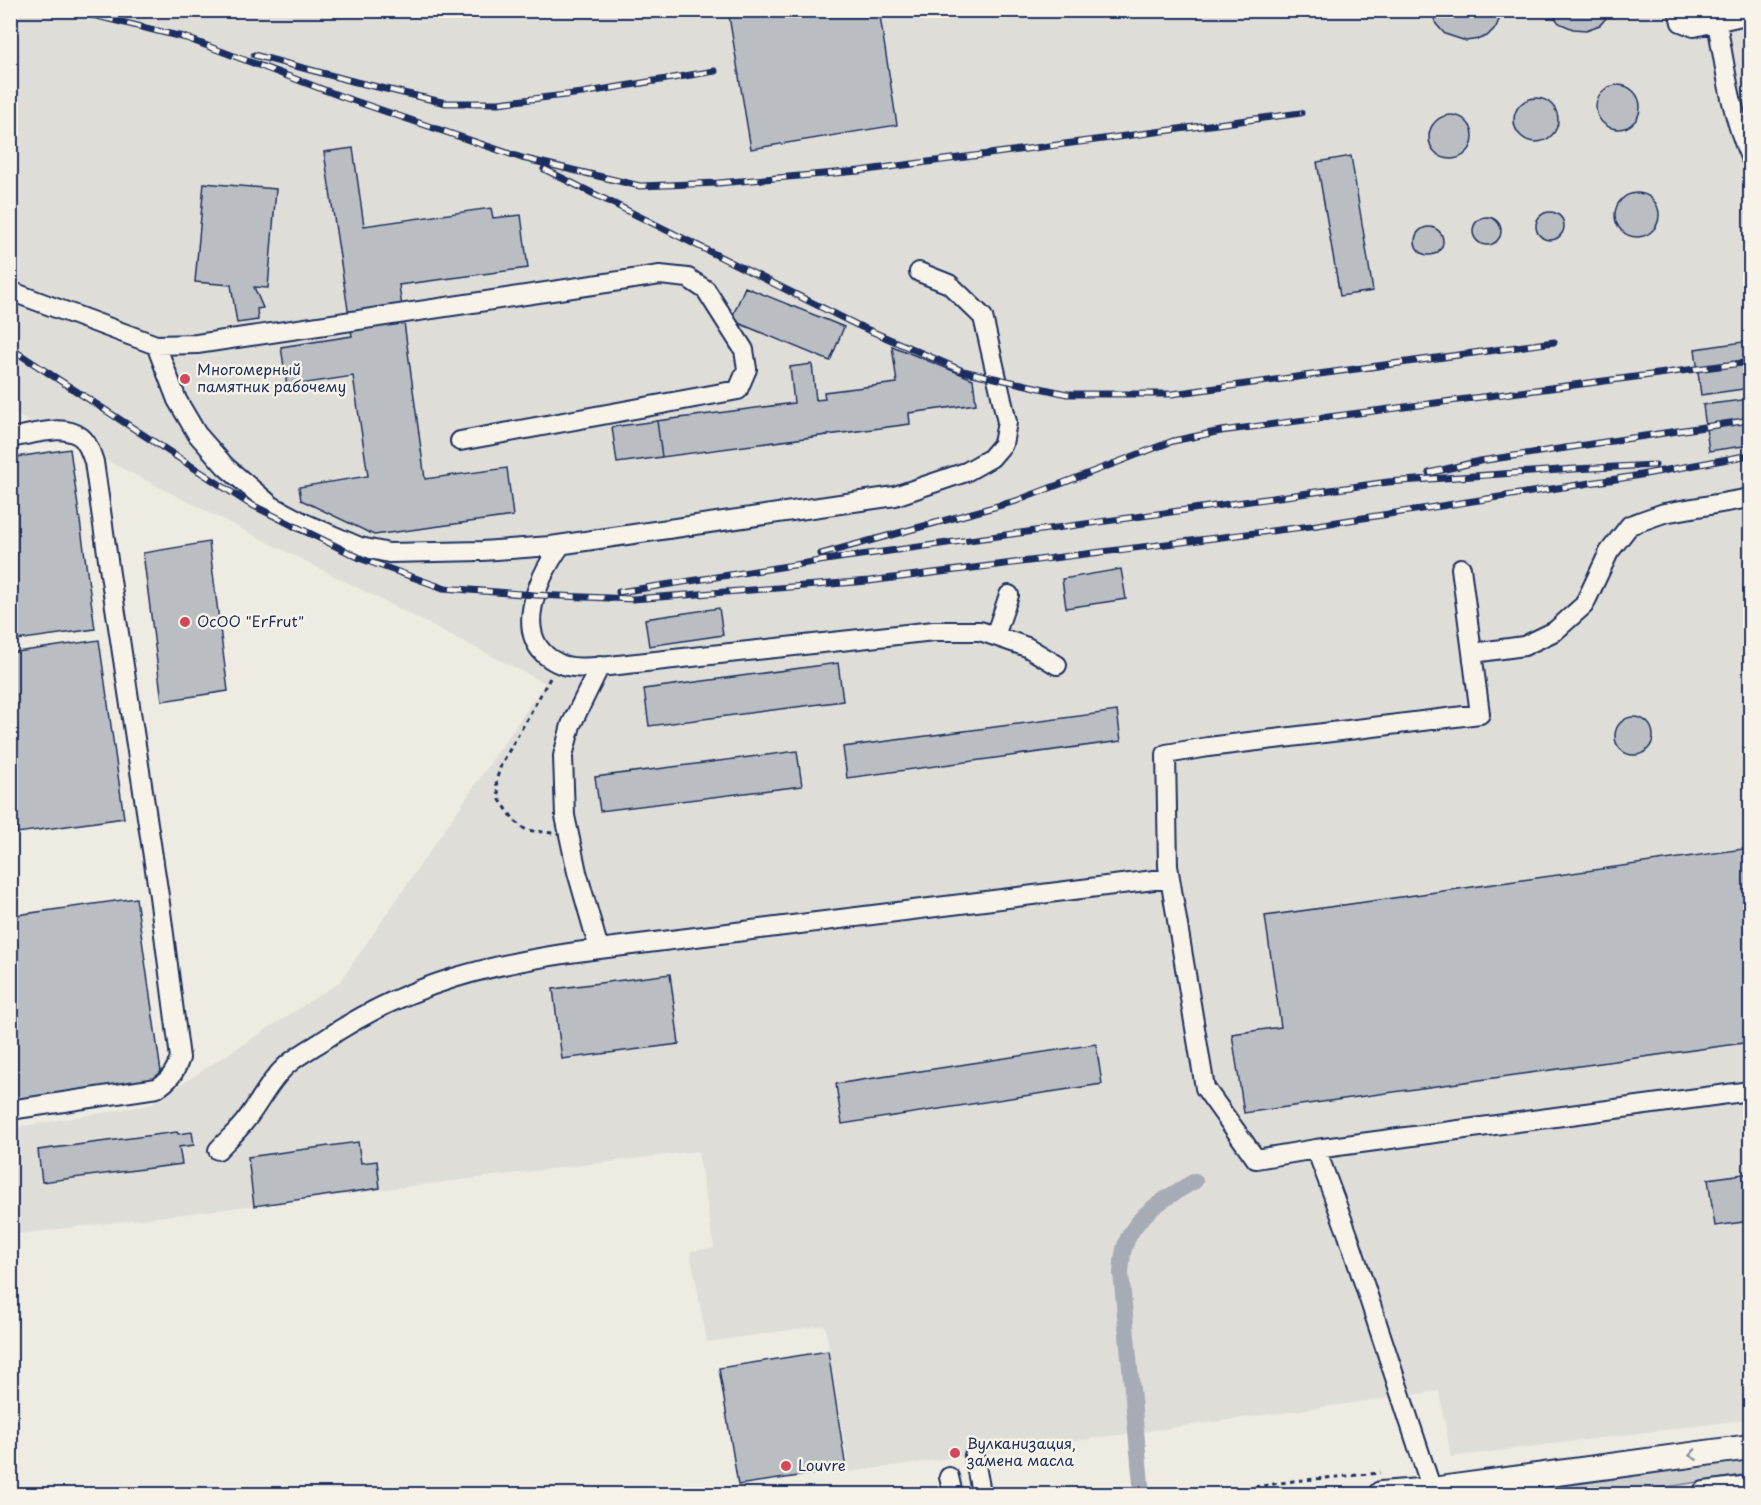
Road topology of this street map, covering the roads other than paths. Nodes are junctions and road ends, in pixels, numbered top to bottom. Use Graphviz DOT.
graph roads {
  1 [pos="1678,10"];
  2 [pos="1750,14"];
  3 [pos="1717,22"];
  4 [pos="1750,157"];
  5 [pos="919,272"];
  6 [pos="10,291"];
  7 [pos="156,345"];
  8 [pos="10,438"];
  9 [pos="460,441"];
  10 [pos="1750,498"];
  11 [pos="561,544"];
  12 [pos="1461,568"];
  13 [pos="1009,595"];
  14 [pos="995,636"];
  15 [pos="1473,653"];
  16 [pos="1057,665"];
  17 [pos="600,666"];
  18 [pos="1170,878"];
  19 [pos="599,949"];
  20 [pos="1750,1091"];
  21 [pos="10,1110"];
  22 [pos="1316,1149"];
  23 [pos="218,1150"];
  24 [pos="1750,1447"];
  25 [pos="974,1456"];
  26 [pos="1381,1484"];
  27 [pos="1750,1488"];
  28 [pos="1432,1492"];
  29 [pos="978,1494"];
  30 [pos="1705,1494"];
  1 -- 3 [label="lane"];
  2 -- 3 [label="lane"];
  3 -- 4 [label="lane"];
  5 -- 11 [label="lane"];
  6 -- 7 [label="lane"];
  7 -- 9 [label="lane"];
  7 -- 11 [label="lane"];
  8 -- 21 [label="lane"];
  10 -- 15 [label="lane"];
  11 -- 17 [label="lane"];
  12 -- 15 [label="lane"];
  13 -- 14 [label="lane"];
  14 -- 16 [label="lane"];
  14 -- 17 [label="lane"];
  15 -- 18 [label="lane"];
  17 -- 19 [label="lane"];
  18 -- 19 [label="lane"];
  18 -- 22 [label="lane"];
  19 -- 23 [label="lane"];
  20 -- 22 [label="lane"];
  22 -- 28 [label="lane"];
  24 -- 28 [label="main road, one-way"];
  25 -- 29 [label="lane"];
  26 -- 28 [label="main road"];
  27 -- 30 [label="main road"];
}
